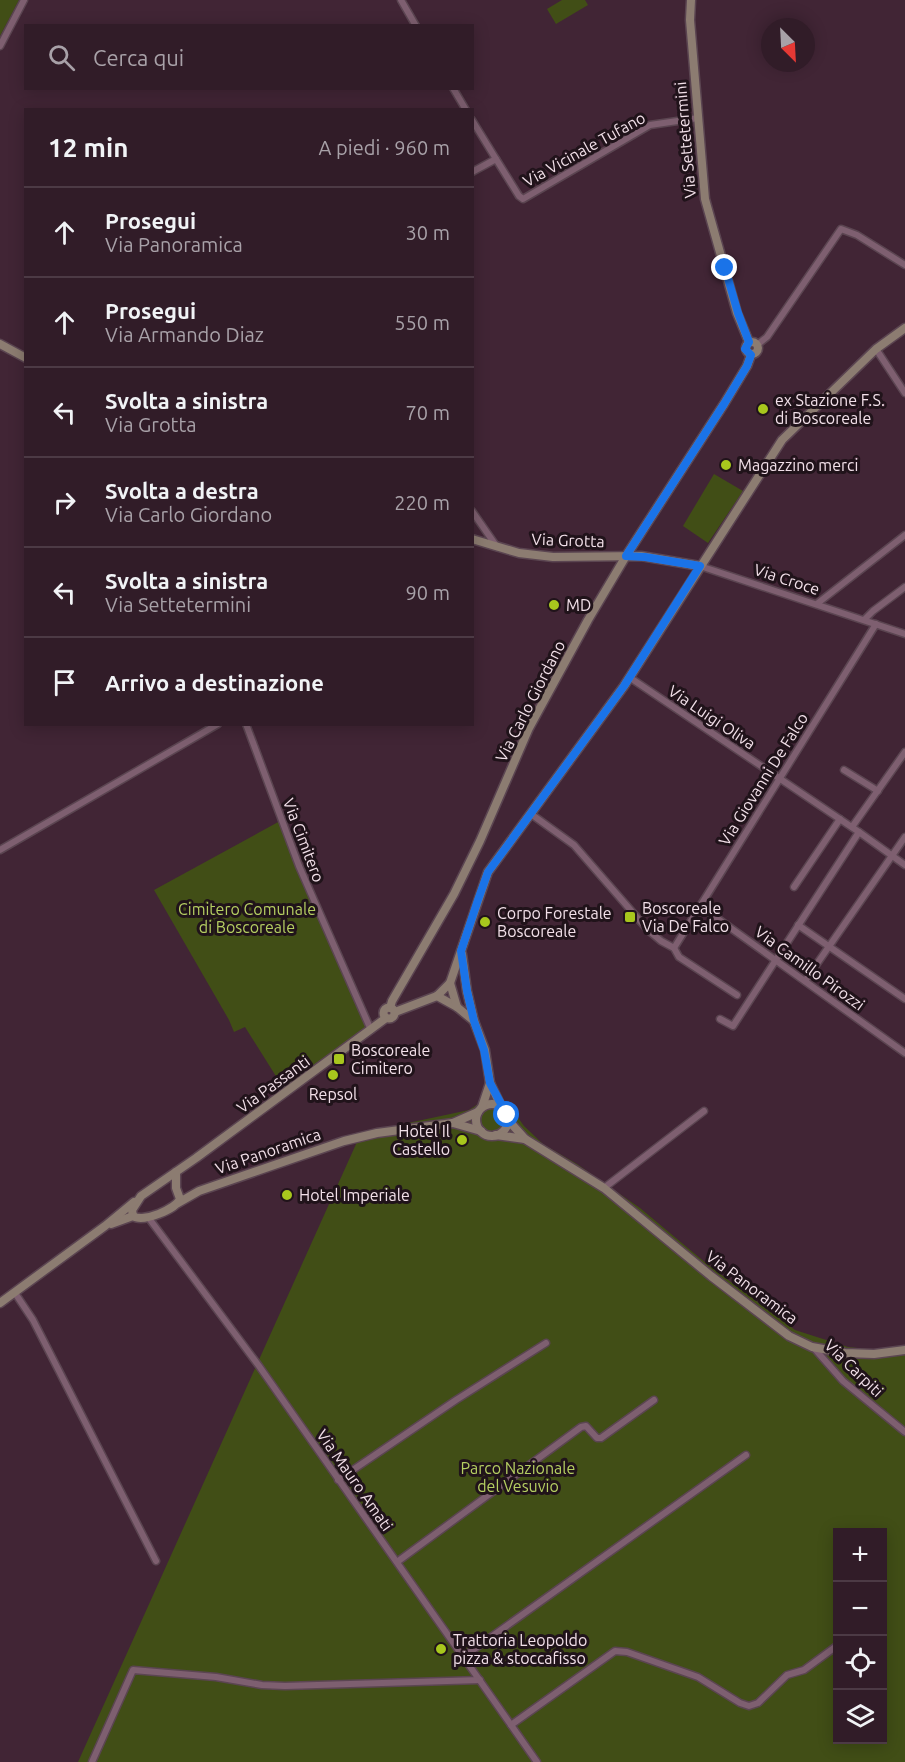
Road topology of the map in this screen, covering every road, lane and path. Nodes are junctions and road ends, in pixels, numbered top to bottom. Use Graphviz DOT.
graph roads {
  1 [pos="24,0"];
  2 [pos="401,0"];
  3 [pos="691,0"];
  4 [pos="415,24"];
  5 [pos="0,46"];
  6 [pos="454,90"];
  7 [pos="465,108"];
  8 [pos="698,118"];
  9 [pos="474,123"];
  10 [pos="496,159"];
  11 [pos="474,171"];
  12 [pos="905,256"];
  13 [pos="898,261"];
  14 [pos="905,265"];
  15 [pos="905,328"];
  16 [pos="0,344"];
  17 [pos="753,344"];
  18 [pos="876,349"];
  19 [pos="751,355"];
  20 [pos="24,357"];
  21 [pos="905,393"];
  22 [pos="474,514"];
  23 [pos="905,534"];
  24 [pos="474,540"];
  25 [pos="497,547"];
  26 [pos="626,556"];
  27 [pos="700,566"];
  28 [pos="905,587"];
  29 [pos="818,603"];
  30 [pos="865,619"];
  31 [pos="876,624"];
  32 [pos="905,633"];
  33 [pos="629,677"];
  34 [pos="215,726"];
  35 [pos="247,726"];
  36 [pos="905,752"];
  37 [pos="897,765"];
  38 [pos="844,770"];
  39 [pos="905,771"];
  40 [pos="779,778"];
  41 [pos="878,790"];
  42 [pos="531,814"];
  43 [pos="840,819"];
  44 [pos="852,827"];
  45 [pos="859,832"];
  46 [pos="905,837"];
  47 [pos="0,850"];
  48 [pos="892,856"];
  49 [pos="905,865"];
  50 [pos="794,887"];
  51 [pos="700,906"];
  52 [pos="798,925"];
  53 [pos="829,947"];
  54 [pos="674,948"];
  55 [pos="461,951"];
  56 [pos="775,960"];
  57 [pos="805,981"];
  58 [pos="450,983"];
  59 [pos="467,991"];
  60 [pos="737,995"];
  61 [pos="437,996"];
  62 [pos="905,999"];
  63 [pos="457,1007"];
  64 [pos="393,1010"];
  65 [pos="720,1019"];
  66 [pos="474,1021"];
  67 [pos="371,1030"];
  68 [pos="905,1053"];
  69 [pos="490,1083"];
  70 [pos="501,1106"];
  71 [pos="480,1110"];
  72 [pos="704,1111"];
  73 [pos="508,1120"];
  74 [pos="453,1123"];
  75 [pos="481,1131"];
  76 [pos="496,1135"];
  77 [pos="525,1139"];
  78 [pos="176,1172"];
  79 [pos="152,1188"];
  80 [pos="604,1188"];
  81 [pos="178,1190"];
  82 [pos="200,1191"];
  83 [pos="141,1196"];
  84 [pos="178,1203"];
  85 [pos="133,1216"];
  86 [pos="148,1217"];
  87 [pos="105,1226"];
  88 [pos="15,1293"];
  89 [pos="1,1300"];
  90 [pos="546,1343"];
  91 [pos="812,1347"];
  92 [pos="905,1350"];
  93 [pos="654,1400"];
  94 [pos="905,1432"];
  95 [pos="746,1455"];
  96 [pos="338,1480"];
  97 [pos="156,1561"];
  98 [pos="397,1562"];
  99 [pos="833,1648"];
  100 [pos="463,1657"];
  101 [pos="480,1680"];
  102 [pos="511,1725"];
  103 [pos="92,1762"];
  104 [pos="537,1762"];
  1 -- 5 [label="street"];
  2 -- 4 [label="street"];
  3 -- 8 [label="street, Via Settetermini"];
  6 -- 7 [label="street"];
  8 -- 10 [label="street, Via Vicinale Tufano"];
  8 -- 17 [label="street, Via Settetermini"];
  9 -- 10 [label="street"];
  10 -- 11 [label="street"];
  12 -- 13 [label="street"];
  13 -- 14 [label="street"];
  13 -- 17 [label="street"];
  15 -- 18 [label="street"];
  16 -- 20 [label="street"];
  17 -- 19 [label="street, Via Settetermini"];
  18 -- 21 [label="street"];
  18 -- 27 [label="street"];
  19 -- 26 [label="street, Via Carlo Giordano"];
  22 -- 25 [label="street"];
  23 -- 29 [label="street"];
  24 -- 25 [label="street, Via Grotta"];
  25 -- 26 [label="street, Via Grotta"];
  26 -- 27 [label="street, Via Grotta"];
  26 -- 64 [label="street, Via Carlo Giordano"];
  27 -- 29 [label="street, Via Croce"];
  27 -- 33 [label="street"];
  28 -- 30 [label="street"];
  29 -- 30 [label="street, Via Croce"];
  30 -- 31 [label="street, Via Croce"];
  31 -- 32 [label="street, Via Croce"];
  31 -- 40 [label="street, Via Giovanni De Falco"];
  33 -- 40 [label="street, Via Luigi Oliva"];
  33 -- 42 [label="street"];
  34 -- 47 [label="street"];
  35 -- 67 [label="street, Via Cimitero"];
  36 -- 37 [label="street"];
  37 -- 39 [label="street"];
  37 -- 41 [label="street"];
  38 -- 41 [label="street"];
  40 -- 43 [label="street, Via Luigi Oliva"];
  40 -- 51 [label="street, Via Giovanni De Falco"];
  41 -- 44 [label="street"];
  42 -- 54 [label="street"];
  42 -- 55 [label="street"];
  43 -- 44 [label="street, Via Luigi Oliva"];
  43 -- 50 [label="street"];
  44 -- 45 [label="street, Via Luigi Oliva"];
  45 -- 48 [label="street, Via Luigi Oliva"];
  45 -- 52 [label="street"];
  46 -- 48 [label="street"];
  48 -- 49 [label="street, Via Luigi Oliva"];
  48 -- 53 [label="street"];
  51 -- 54 [label="street, Via Giovanni De Falco"];
  51 -- 56 [label="street, Via Camillo Pirozzi"];
  52 -- 53 [label="street"];
  52 -- 56 [label="street"];
  53 -- 57 [label="street"];
  53 -- 62 [label="street"];
  54 -- 60 [label="street"];
  55 -- 58 [label="street"];
  55 -- 59 [label="street"];
  56 -- 57 [label="street, Via Camillo Pirozzi"];
  56 -- 65 [label="street"];
  57 -- 68 [label="street, Via Camillo Pirozzi"];
  58 -- 59 [label="street"];
  58 -- 61 [label="street"];
  58 -- 63 [label="street"];
  59 -- 66 [label="street"];
  61 -- 63 [label="street"];
  61 -- 64 [label="street"];
  63 -- 66 [label="street"];
  64 -- 67 [label="street, Via Passanti"];
  66 -- 69 [label="street"];
  67 -- 78 [label="street, Via Passanti"];
  69 -- 70 [label="street, Via Panoramica"];
  69 -- 71 [label="street"];
  70 -- 71 [label="street, Via Panoramica"];
  70 -- 73 [label="street, Via Panoramica"];
  71 -- 74 [label="street, Via Panoramica"];
  71 -- 75 [label="street"];
  72 -- 80 [label="street"];
  73 -- 76 [label="street"];
  73 -- 77 [label="street, Via Panoramica"];
  74 -- 75 [label="street, Via Panoramica"];
  74 -- 82 [label="street, Via Panoramica"];
  75 -- 76 [label="street, Via Panoramica"];
  76 -- 77 [label="street, Via Panoramica"];
  77 -- 80 [label="street, Via Panoramica"];
  78 -- 79 [label="street, Via Passanti"];
  78 -- 81 [label="street"];
  79 -- 81 [label="street"];
  79 -- 83 [label="street, Via Passanti"];
  80 -- 91 [label="street, Via Panoramica"];
  81 -- 82 [label="street, Via Panoramica"];
  81 -- 84 [label="street"];
  82 -- 84 [label="street, Via Panoramica"];
  83 -- 85 [label="street"];
  83 -- 87 [label="street, Via Passanti"];
  84 -- 86 [label="street, Via Passanti"];
  85 -- 86 [label="street, Via Passanti"];
  85 -- 87 [label="street, Via Passanti"];
  86 -- 96 [label="street, Via Mauro Amati"];
  87 -- 88 [label="street, Via Passanti"];
  88 -- 89 [label="street, Via Passanti"];
  88 -- 97 [label="street"];
  90 -- 96 [label="street"];
  91 -- 92 [label="street, Via Panoramica"];
  91 -- 94 [label="street, Via Carpiti"];
  93 -- 98 [label="street"];
  95 -- 100 [label="street"];
  96 -- 98 [label="street, Via Mauro Amati"];
  98 -- 100 [label="street, Via Mauro Amati"];
  99 -- 102 [label="street"];
  100 -- 101 [label="street, Via Mauro Amati"];
  101 -- 102 [label="street, Via Mauro Amati"];
  101 -- 103 [label="street"];
  102 -- 104 [label="street, Via Mauro Amati"];
}
